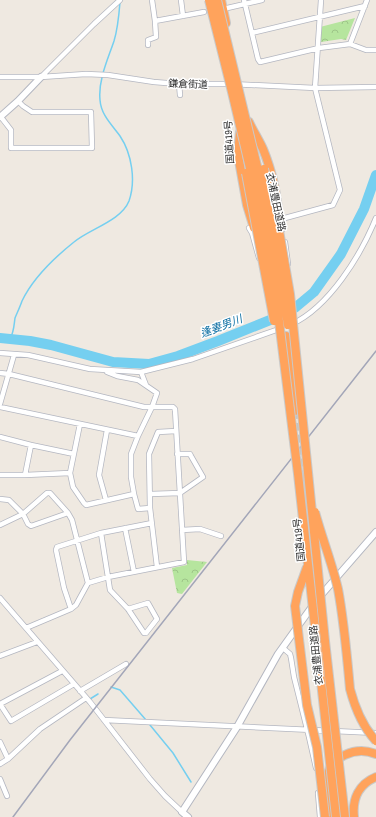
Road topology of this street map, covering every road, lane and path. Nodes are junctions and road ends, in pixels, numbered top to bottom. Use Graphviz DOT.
graph roads {
  1 [pos="113,0"];
  2 [pos="120,0"];
  3 [pos="152,0"];
  4 [pos="181,0"];
  5 [pos="206,0"];
  6 [pos="209,0"];
  7 [pos="217,0"];
  8 [pos="221,0"];
  9 [pos="262,0"];
  10 [pos="321,0"];
  11 [pos="367,0"];
  12 [pos="244,2"];
  13 [pos="113,6"];
  14 [pos="365,6"];
  15 [pos="223,9"];
  16 [pos="204,12"];
  17 [pos="183,16"];
  18 [pos="321,17"];
  19 [pos="155,21"];
  20 [pos="252,33"];
  21 [pos="350,44"];
  22 [pos="148,45"];
  23 [pos="319,48"];
  24 [pos="376,50"];
  25 [pos="0,77"];
  26 [pos="41,77"];
  27 [pos="179,84"];
  28 [pos="235,84"];
  29 [pos="376,87"];
  30 [pos="315,88"];
  31 [pos="180,94"];
  32 [pos="18,101"];
  33 [pos="0,117"];
  34 [pos="252,131"];
  35 [pos="241,136"];
  36 [pos="376,218"];
  37 [pos="249,228"];
  38 [pos="280,268"];
  39 [pos="269,271"];
  40 [pos="278,282"];
  41 [pos="0,353"];
  42 [pos="14,355"];
  43 [pos="103,370"];
  44 [pos="141,372"];
  45 [pos="0,373"];
  46 [pos="9,374"];
  47 [pos="147,386"];
  48 [pos="0,406"];
  49 [pos="152,407"];
  50 [pos="295,410"];
  51 [pos="80,424"];
  52 [pos="107,430"];
  53 [pos="176,431"];
  54 [pos="138,436"];
  55 [pos="0,438"];
  56 [pos="31,445"];
  57 [pos="74,454"];
  58 [pos="177,454"];
  59 [pos="70,473"];
  60 [pos="0,475"];
  61 [pos="25,475"];
  62 [pos="303,478"];
  63 [pos="309,490"];
  64 [pos="180,493"];
  65 [pos="134,494"];
  66 [pos="151,494"];
  67 [pos="0,499"];
  68 [pos="106,500"];
  69 [pos="150,508"];
  70 [pos="68,513"];
  71 [pos="23,514"];
  72 [pos="152,523"];
  73 [pos="0,525"];
  74 [pos="125,528"];
  75 [pos="182,530"];
  76 [pos="376,532"];
  77 [pos="100,533"];
  78 [pos="221,536"];
  79 [pos="78,540"];
  80 [pos="308,564"];
  81 [pos="157,567"];
  82 [pos="134,572"];
  83 [pos="108,577"];
  84 [pos="88,583"];
  85 [pos="0,598"];
  86 [pos="316,601"];
  87 [pos="71,608"];
  88 [pos="128,609"];
  89 [pos="26,628"];
  90 [pos="37,642"];
  91 [pos="283,648"];
  92 [pos="0,656"];
  93 [pos="126,664"];
  94 [pos="62,671"];
  95 [pos="74,684"];
  96 [pos="80,691"];
  97 [pos="86,698"];
  98 [pos="104,720"];
  99 [pos="237,727"];
  100 [pos="307,730"];
  101 [pos="376,733"];
  102 [pos="376,741"];
  103 [pos="0,742"];
  104 [pos="376,754"];
  105 [pos="8,759"];
  106 [pos="0,764"];
  107 [pos="376,777"];
  108 [pos="0,778"];
  109 [pos="8,796"];
  110 [pos="182,812"];
  111 [pos="188,817"];
  112 [pos="320,817"];
  113 [pos="326,817"];
  114 [pos="330,817"];
  115 [pos="336,817"];
  116 [pos="345,817"];
  117 [pos="354,817"];
  1 -- 13 [label="street"];
  2 -- 13 [label="street"];
  3 -- 19 [label="street"];
  4 -- 17 [label="street"];
  5 -- 28 [label="highway, 国道419号"];
  6 -- 50 [label="highway, 衣浦豊田道路, bridge"];
  7 -- 50 [label="highway, 衣浦豊田道路, bridge"];
  8 -- 15 [label="highway, 国道419号"];
  9 -- 12 [label="street"];
  10 -- 18 [label="street"];
  11 -- 14 [label="street"];
  12 -- 15 [label="street"];
  12 -- 20 [label="street"];
  13 -- 26 [label="street"];
  14 -- 18 [label="street"];
  14 -- 21 [label="street"];
  15 -- 28 [label="highway, 国道419号"];
  16 -- 17 [label="street"];
  17 -- 19 [label="street"];
  18 -- 20 [label="street"];
  18 -- 23 [label="street"];
  19 -- 22 [label="street"];
  20 -- 23 [label="street"];
  21 -- 23 [label="street"];
  21 -- 24 [label="street"];
  23 -- 30 [label="street"];
  25 -- 26 [label="street, 鎌倉街道"];
  26 -- 27 [label="street, 鎌倉街道"];
  26 -- 32 [label="street"];
  27 -- 28 [label="street, 鎌倉街道"];
  27 -- 31 [label="street"];
  28 -- 30 [label="street, 鎌倉街道"];
  28 -- 34 [label="highway, 国道419号"];
  28 -- 35 [label="highway, 国道419号"];
  29 -- 30 [label="street, 鎌倉街道"];
  30 -- 38 [label="street"];
  32 -- 33 [label="street"];
  32 -- 33 [label="street"];
  34 -- 40 [label="highway, 国道419号"];
  34 -- 50 [label="highway, 衣浦豊田道路, bridge"];
  35 -- 40 [label="highway, 国道419号"];
  35 -- 50 [label="highway, 衣浦豊田道路, bridge"];
  36 -- 44 [label="street"];
  37 -- 39 [label="street"];
  40 -- 50 [label="highway, 国道419号, bridge"];
  41 -- 42 [label="street"];
  42 -- 43 [label="street"];
  42 -- 46 [label="street"];
  43 -- 44 [label="street"];
  43 -- 47 [label="street"];
  44 -- 47 [label="street"];
  45 -- 46 [label="street"];
  46 -- 48 [label="street"];
  46 -- 49 [label="street"];
  47 -- 49 [label="street"];
  48 -- 51 [label="street"];
  49 -- 53 [label="street"];
  49 -- 54 [label="street"];
  50 -- 63 [label="highway, 衣浦豊田道路, bridge"];
  50 -- 80 [label="highway, 衣浦豊田道路, bridge"];
  51 -- 52 [label="street"];
  51 -- 57 [label="street"];
  52 -- 54 [label="street"];
  52 -- 68 [label="street"];
  53 -- 58 [label="street"];
  53 -- 66 [label="street"];
  54 -- 65 [label="street"];
  55 -- 56 [label="street"];
  56 -- 57 [label="street"];
  56 -- 61 [label="street"];
  57 -- 59 [label="street"];
  58 -- 64 [label="street"];
  58 -- 64 [label="street"];
  59 -- 61 [label="street"];
  59 -- 68 [label="street"];
  60 -- 61 [label="street"];
  62 -- 86 [label="highway, 国道419号"];
  63 -- 102 [label="highway, 衣浦豊田道路, bridge"];
  63 -- 116 [label="highway, 衣浦豊田道路, bridge"];
  64 -- 66 [label="street"];
  64 -- 75 [label="street"];
  65 -- 68 [label="street"];
  65 -- 69 [label="street"];
  66 -- 69 [label="street"];
  67 -- 71 [label="street"];
  69 -- 72 [label="street"];
  70 -- 71 [label="street"];
  70 -- 71 [label="street"];
  70 -- 79 [label="street"];
  71 -- 73 [label="street"];
  72 -- 74 [label="street"];
  72 -- 81 [label="street"];
  74 -- 77 [label="street"];
  74 -- 82 [label="street"];
  75 -- 78 [label="street"];
  75 -- 81 [label="street"];
  76 -- 86 [label="street"];
  77 -- 79 [label="street"];
  77 -- 83 [label="street"];
  79 -- 84 [label="street"];
  79 -- 87 [label="street"];
  80 -- 113 [label="highway, 衣浦豊田道路, bridge"];
  80 -- 115 [label="highway, 衣浦豊田道路, bridge"];
  81 -- 82 [label="street"];
  82 -- 83 [label="street"];
  83 -- 84 [label="street"];
  83 -- 88 [label="street"];
  84 -- 87 [label="street"];
  85 -- 89 [label="street"];
  86 -- 91 [label="street"];
  87 -- 89 [label="street"];
  88 -- 88 [label="street"];
  89 -- 90 [label="street"];
  90 -- 92 [label="street"];
  90 -- 94 [label="street"];
  91 -- 99 [label="street"];
  91 -- 100 [label="street"];
  93 -- 96 [label="street"];
  94 -- 95 [label="street"];
  94 -- 95 [label="street"];
  95 -- 96 [label="street"];
  96 -- 97 [label="street"];
  97 -- 98 [label="street"];
  97 -- 105 [label="street"];
  98 -- 99 [label="street"];
  98 -- 110 [label="street"];
  99 -- 100 [label="street"];
  99 -- 110 [label="street"];
  100 -- 101 [label="street"];
  100 -- 112 [label="street"];
  103 -- 105 [label="street"];
  104 -- 114 [label="highway"];
  105 -- 106 [label="street"];
  107 -- 117 [label="highway"];
  108 -- 109 [label="street"];
  110 -- 111 [label="street"];
}
